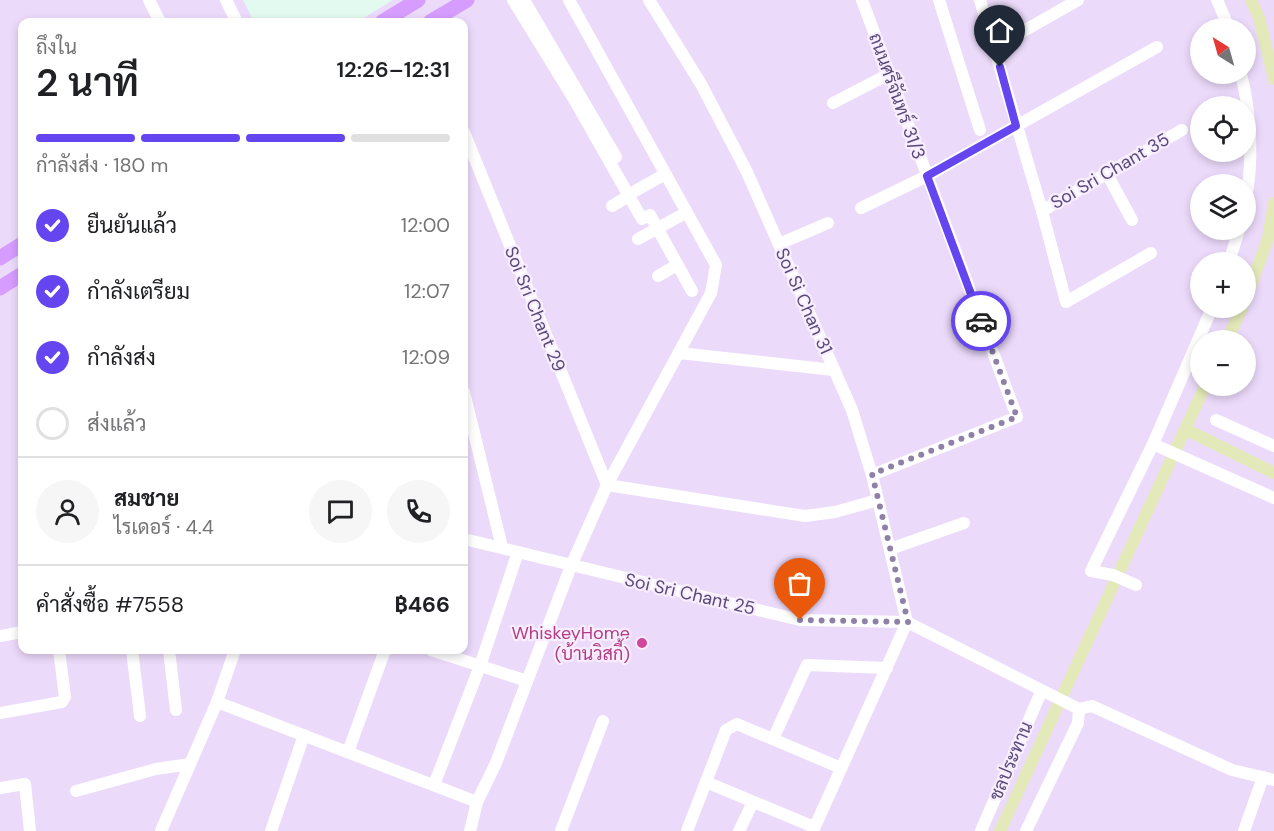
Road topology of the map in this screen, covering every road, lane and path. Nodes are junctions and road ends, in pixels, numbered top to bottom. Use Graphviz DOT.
graph roads {
  1 [pos="149,0"];
  2 [pos="226,0"];
  3 [pos="418,0"];
  4 [pos="467,0"];
  5 [pos="513,0"];
  6 [pos="524,0"];
  7 [pos="568,0"];
  8 [pos="649,0"];
  9 [pos="862,0"];
  10 [pos="939,0"];
  11 [pos="981,0"];
  12 [pos="1078,0"];
  13 [pos="1217,0"];
  14 [pos="158,18"];
  15 [pos="235,18"];
  16 [pos="389,18"];
  17 [pos="437,18"];
  18 [pos="1225,18"];
  19 [pos="1157,47"];
  20 [pos="994,48"];
  21 [pos="889,74"];
  22 [pos="1242,84"];
  23 [pos="833,103"];
  24 [pos="1016,126"];
  25 [pos="980,130"];
  26 [pos="1182,130"];
  27 [pos="468,142"];
  28 [pos="1106,172"];
  29 [pos="1250,174"];
  30 [pos="927,176"];
  31 [pos="660,177"];
  32 [pos="632,194"];
  33 [pos="612,206"];
  34 [pos="645,208"];
  35 [pos="861,208"];
  36 [pos="1042,211"];
  37 [pos="681,216"];
  38 [pos="1132,220"];
  39 [pos="828,224"];
  40 [pos="657,229"];
  41 [pos="638,239"];
  42 [pos="779,244"];
  43 [pos="18,247"];
  44 [pos="1151,253"];
  45 [pos="0,258"];
  46 [pos="677,265"];
  47 [pos="658,276"];
  48 [pos="18,277"];
  49 [pos="0,288"];
  50 [pos="692,291"];
  51 [pos="1208,318"];
  52 [pos="679,353"];
  53 [pos="834,370"];
  54 [pos="468,408"];
  55 [pos="1216,420"];
  56 [pos="1153,444"];
  57 [pos="1274,446"];
  58 [pos="872,474"];
  59 [pos="607,485"];
  60 [pos="1274,498"];
  61 [pos="878,500"];
  62 [pos="964,523"];
  63 [pos="468,540"];
  64 [pos="502,548"];
  65 [pos="890,549"];
  66 [pos="518,552"];
  67 [pos="571,566"];
  68 [pos="1133,584"];
  69 [pos="908,622"];
  70 [pos="18,633"];
  71 [pos="0,636"];
  72 [pos="60,654"];
  73 [pos="132,654"];
  74 [pos="169,654"];
  75 [pos="234,654"];
  76 [pos="384,654"];
  77 [pos="443,654"];
  78 [pos="480,666"];
  79 [pos="887,668"];
  80 [pos="527,681"];
  81 [pos="1041,692"];
  82 [pos="217,702"];
  83 [pos="1074,707"];
  84 [pos="176,710"];
  85 [pos="0,713"];
  86 [pos="140,716"];
  87 [pos="603,721"];
  88 [pos="304,735"];
  89 [pos="772,739"];
  90 [pos="348,752"];
  91 [pos="190,764"];
  92 [pos="842,768"];
  93 [pos="1268,778"];
  94 [pos="705,782"];
  95 [pos="434,785"];
  96 [pos="0,788"];
  97 [pos="76,791"];
  98 [pos="477,802"];
  99 [pos="753,802"];
  100 [pos="813,829"];
  101 [pos="30,831"];
  102 [pos="161,831"];
  103 [pos="271,831"];
  104 [pos="470,831"];
  105 [pos="561,831"];
  106 [pos="687,831"];
  107 [pos="739,831"];
  108 [pos="981,831"];
  109 [pos="1026,831"];
  110 [pos="1244,831"];
  1 -- 14 [label="street"];
  2 -- 15 [label="street"];
  3 -- 16 [label="main road"];
  4 -- 17 [label="main road"];
  5 -- 32 [label="street"];
  6 -- 32 [label="street"];
  7 -- 52 [label="street"];
  8 -- 42 [label="street, Soi Si Chan 31"];
  9 -- 21 [label="street, ถนนศรีจันทร์ 31/3"];
  10 -- 25 [label="street"];
  11 -- 20 [label="street, Soi Sri Chant 35"];
  12 -- 20 [label="street"];
  13 -- 18 [label="street"];
  19 -- 24 [label="street"];
  20 -- 24 [label="street, Soi Sri Chant 35"];
  21 -- 23 [label="street"];
  21 -- 30 [label="street, ถนนศรีจันทร์ 31/3"];
  22 -- 29 [label="street"];
  24 -- 30 [label="street"];
  24 -- 36 [label="street, Soi Sri Chant 35"];
  26 -- 28 [label="street, Soi Sri Chant 35"];
  27 -- 59 [label="street, Soi Sri Chant 29"];
  28 -- 36 [label="street, Soi Sri Chant 35"];
  28 -- 38 [label="street"];
  30 -- 35 [label="street"];
  30 -- 58 [label="street, ถนนศรีจันทร์ 31/3"];
  31 -- 32 [label="street"];
  32 -- 33 [label="street"];
  32 -- 34 [label="street"];
  32 -- 40 [label="street"];
  36 -- 44 [label="street"];
  37 -- 40 [label="street"];
  39 -- 42 [label="street"];
  40 -- 41 [label="street"];
  40 -- 46 [label="street"];
  42 -- 53 [label="street, Soi Si Chan 31"];
  43 -- 45 [label="main road"];
  46 -- 47 [label="street"];
  46 -- 50 [label="street"];
  48 -- 49 [label="main road"];
  51 -- 56 [label="street"];
  52 -- 53 [label="street"];
  52 -- 59 [label="street"];
  53 -- 58 [label="street, Soi Si Chan 31"];
  54 -- 64 [label="street"];
  55 -- 57 [label="street"];
  56 -- 60 [label="street"];
  56 -- 68 [label="street"];
  58 -- 61 [label="street, Soi Si Chan 31"];
  59 -- 61 [label="street"];
  59 -- 67 [label="street"];
  61 -- 65 [label="street, Soi Si Chan 31"];
  62 -- 65 [label="street"];
  63 -- 64 [label="street, Soi Sri Chant 25"];
  64 -- 66 [label="street, Soi Sri Chant 25"];
  65 -- 69 [label="street, Soi Si Chan 31"];
  66 -- 67 [label="street, Soi Sri Chant 25"];
  66 -- 78 [label="street"];
  67 -- 69 [label="street, Soi Sri Chant 25"];
  67 -- 80 [label="street"];
  69 -- 79 [label="street"];
  69 -- 81 [label="street, Soi Sri Chant 25"];
  70 -- 71 [label="street"];
  72 -- 85 [label="street"];
  73 -- 86 [label="street"];
  74 -- 84 [label="street"];
  75 -- 82 [label="street"];
  76 -- 90 [label="street"];
  77 -- 78 [label="street"];
  78 -- 80 [label="street"];
  78 -- 95 [label="street"];
  79 -- 89 [label="street"];
  79 -- 92 [label="street"];
  80 -- 98 [label="street"];
  81 -- 83 [label="street, Soi Sri Chant 25"];
  81 -- 108 [label="street, ชลประทาน"];
  82 -- 88 [label="street"];
  82 -- 91 [label="street"];
  83 -- 93 [label="street, Soi Sri Chant 25"];
  83 -- 109 [label="street"];
  87 -- 105 [label="street"];
  88 -- 90 [label="street"];
  88 -- 103 [label="street"];
  89 -- 92 [label="street"];
  89 -- 94 [label="street"];
  90 -- 95 [label="street"];
  91 -- 97 [label="street"];
  91 -- 102 [label="street"];
  92 -- 100 [label="street"];
  93 -- 110 [label="street"];
  94 -- 99 [label="street"];
  94 -- 106 [label="street"];
  95 -- 98 [label="street"];
  96 -- 101 [label="street"];
  98 -- 104 [label="street"];
  99 -- 100 [label="street"];
  99 -- 107 [label="street"];
}
